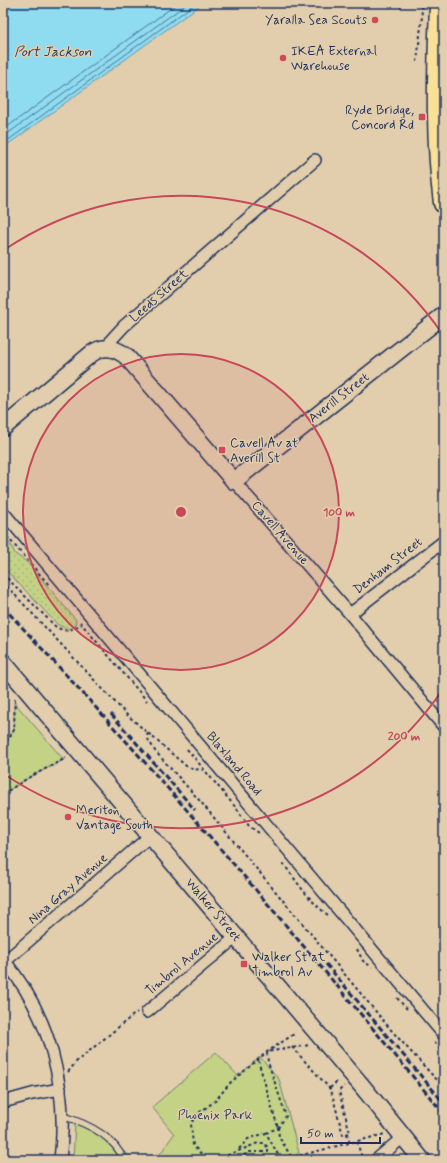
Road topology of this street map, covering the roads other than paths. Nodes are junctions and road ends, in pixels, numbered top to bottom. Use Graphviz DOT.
graph roads {
  1 [pos="440,3"];
  2 [pos="315,160"];
  3 [pos="444,203"];
  4 [pos="444,315"];
  5 [pos="108,348"];
  6 [pos="3,428"];
  7 [pos="234,481"];
  8 [pos="3,512"];
  9 [pos="444,540"];
  10 [pos="350,614"];
  11 [pos="3,662"];
  12 [pos="444,727"];
  13 [pos="150,836"];
  14 [pos="236,937"];
  15 [pos="4,961"];
  16 [pos="147,1012"];
  17 [pos="444,1035"];
  18 [pos="60,1090"];
  19 [pos="3,1102"];
  20 [pos="62,1116"];
  21 [pos="400,1133"];
  22 [pos="60,1160"];
  23 [pos="124,1160"];
  24 [pos="376,1160"];
  25 [pos="422,1160"];
  1 -- 3 [label="highway"];
  2 -- 5 [label="street, Leeds Street"];
  4 -- 7 [label="street, Averill Street"];
  5 -- 6 [label="street"];
  5 -- 7 [label="street, Cavell Avenue"];
  7 -- 10 [label="street, Cavell Avenue"];
  8 -- 17 [label="street, Blaxland Road"];
  9 -- 10 [label="street, Denham Street"];
  10 -- 12 [label="street, Cavell Avenue"];
  11 -- 13 [label="street, Walker Street"];
  13 -- 14 [label="street, Walker Street"];
  13 -- 15 [label="street, Nina Gray Avenue"];
  14 -- 16 [label="street, Timbrol Avenue"];
  14 -- 21 [label="street, Walker Street"];
  15 -- 18 [label="street"];
  18 -- 19 [label="street"];
  18 -- 20 [label="street"];
  20 -- 22 [label="street"];
  20 -- 23 [label="lane"];
  21 -- 24 [label="street"];
  21 -- 25 [label="street, Walker Street"];
}
